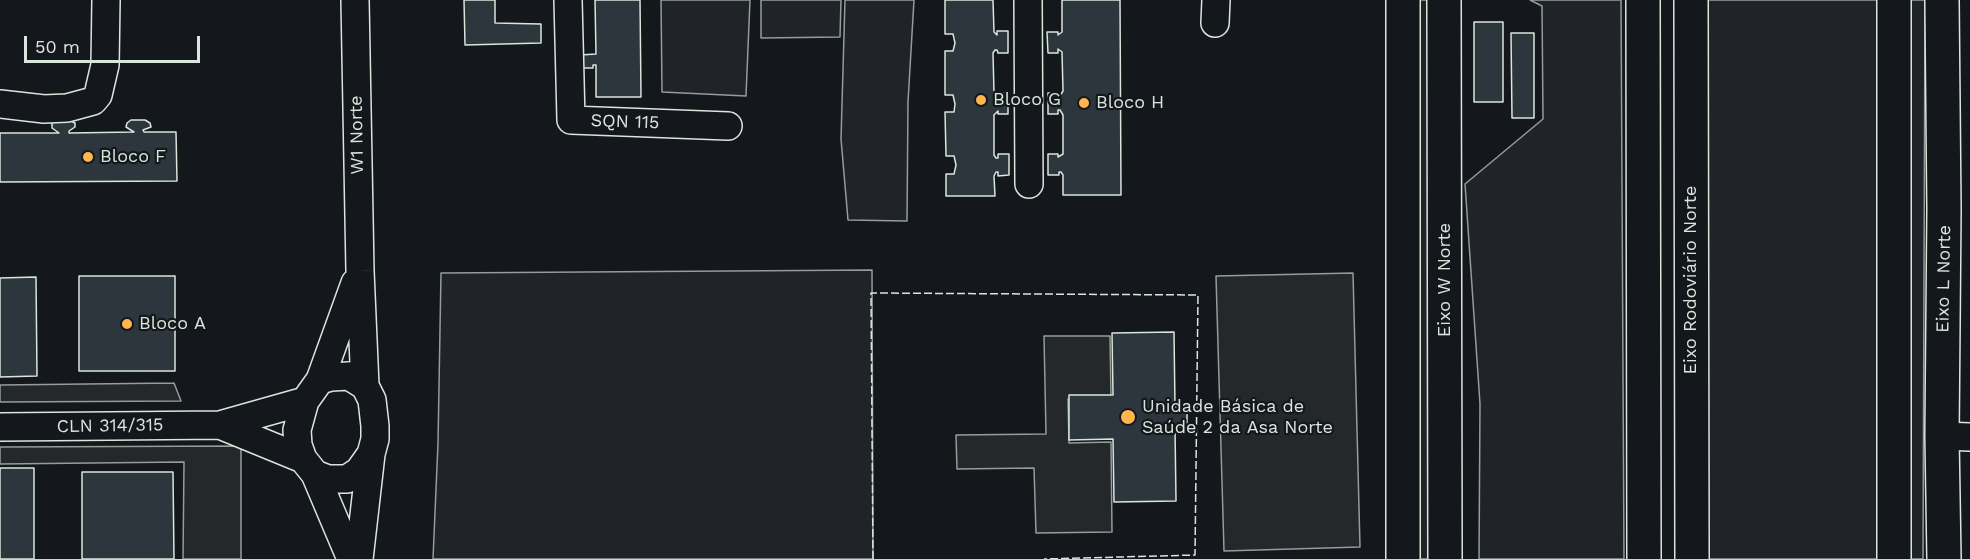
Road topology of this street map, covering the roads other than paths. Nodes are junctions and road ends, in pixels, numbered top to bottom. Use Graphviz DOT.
graph roads {
  1 [pos="106,0"];
  2 [pos="355,0"];
  3 [pos="568,0"];
  4 [pos="1028,0"];
  5 [pos="1403,0"];
  6 [pos="1444,0"];
  7 [pos="1643,0"];
  8 [pos="1691,0"];
  9 [pos="1894,0"];
  10 [pos="1942,0"];
  11 [pos="0,104"];
  12 [pos="728,126"];
  13 [pos="1029,184"];
  14 [pos="360,271"];
  15 [pos="365,386"];
  16 [pos="313,391"];
  17 [pos="220,425"];
  18 [pos="0,427"];
  19 [pos="1956,437"];
  20 [pos="371,454"];
  21 [pos="309,466"];
  22 [pos="351,559"];
  23 [pos="359,559"];
  24 [pos="1403,559"];
  25 [pos="1445,559"];
  26 [pos="1644,559"];
  27 [pos="1692,559"];
  28 [pos="1894,559"];
  29 [pos="1944,559"];
  1 -- 11 [label="street"];
  2 -- 14 [label="street, W1 Norte"];
  3 -- 12 [label="street, SQN 115"];
  4 -- 13 [label="street"];
  5 -- 24 [label="main road"];
  6 -- 25 [label="main road, Eixo W Norte"];
  7 -- 26 [label="main road"];
  8 -- 27 [label="main road, Eixo Rodoviário Norte"];
  9 -- 28 [label="main road"];
  10 -- 19 [label="main road, Eixo L Norte"];
  14 -- 15 [label="street, W1 Norte"];
  14 -- 16 [label="street, W1 Norte"];
  15 -- 16 [label="street"];
  15 -- 20 [label="street"];
  16 -- 17 [label="street, CLN 314/315"];
  16 -- 21 [label="street"];
  17 -- 18 [label="street, CLN 314/315"];
  17 -- 21 [label="street, CLN 314/315"];
  19 -- 29 [label="main road, Eixo L Norte"];
  20 -- 21 [label="street"];
  20 -- 23 [label="street"];
  21 -- 22 [label="street"];
}
